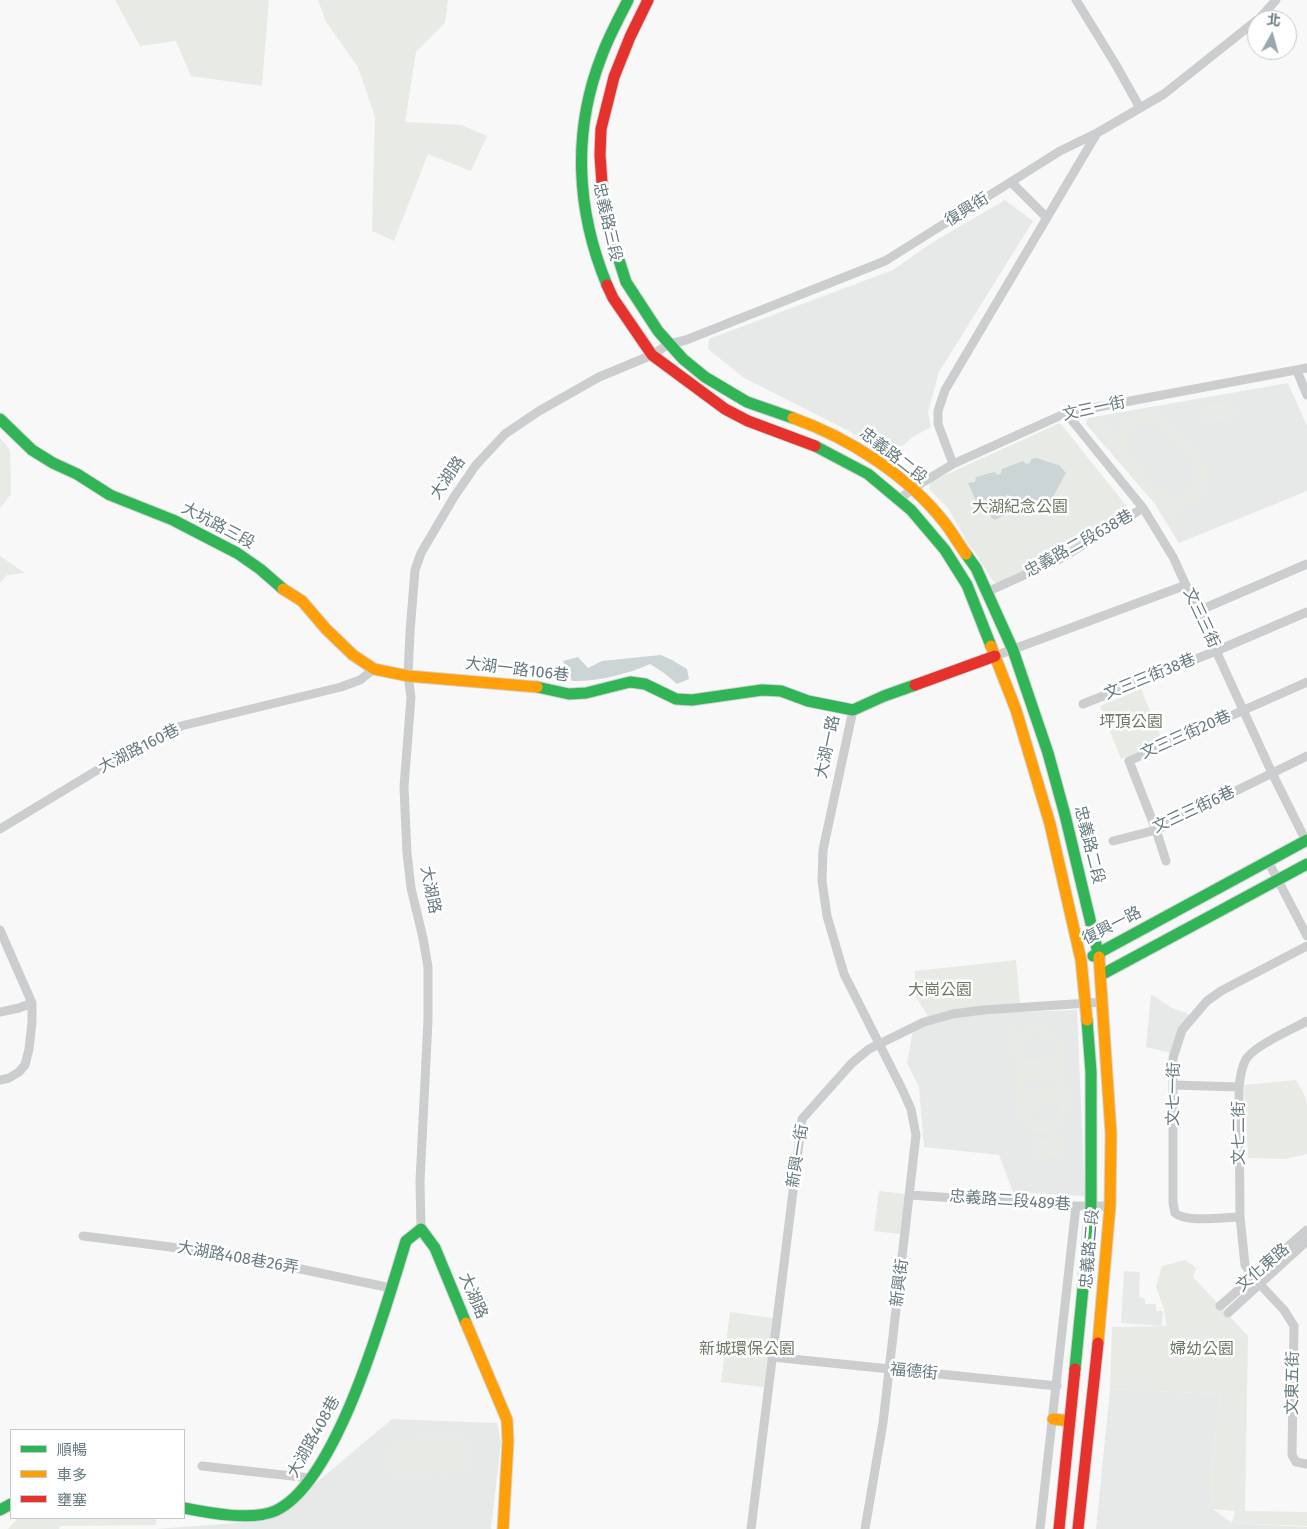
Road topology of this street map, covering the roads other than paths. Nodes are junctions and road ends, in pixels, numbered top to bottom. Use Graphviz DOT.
graph roads {
  1 [pos="628,0"];
  2 [pos="648,0"];
  3 [pos="1076,0"];
  4 [pos="1276,0"];
  5 [pos="1266,10"];
  6 [pos="1247,28"];
  7 [pos="1140,108"];
  8 [pos="1097,133"];
  9 [pos="1011,182"];
  10 [pos="1047,218"];
  11 [pos="669,344"];
  12 [pos="652,355"];
  13 [pos="1304,370"];
  14 [pos="1307,395"];
  15 [pos="1066,413"];
  16 [pos="0,419"];
  17 [pos="954,464"];
  18 [pos="912,489"];
  19 [pos="899,500"];
  20 [pos="1143,508"];
  21 [pos="1307,564"];
  22 [pos="1186,584"];
  23 [pos="987,592"];
  24 [pos="1198,611"];
  25 [pos="1307,612"];
  26 [pos="1013,650"];
  27 [pos="1216,651"];
  28 [pos="995,656"];
  29 [pos="374,669"];
  30 [pos="408,676"];
  31 [pos="1307,682"];
  32 [pos="1084,704"];
  33 [pos="853,710"];
  34 [pos="1244,710"];
  35 [pos="1307,756"];
  36 [pos="1272,773"];
  37 [pos="0,829"];
  38 [pos="1156,830"];
  39 [pos="1306,840"];
  40 [pos="1113,841"];
  41 [pos="1166,861"];
  42 [pos="1268,861"];
  43 [pos="1307,864"];
  44 [pos="1278,880"];
  45 [pos="0,930"];
  46 [pos="1307,936"];
  47 [pos="1307,946"];
  48 [pos="1099,954"];
  49 [pos="1081,960"];
  50 [pos="1101,975"];
  51 [pos="1103,1002"];
  52 [pos="32,1003"];
  53 [pos="1086,1003"];
  54 [pos="0,1012"];
  55 [pos="1307,1021"];
  56 [pos="879,1044"];
  57 [pos="0,1080"];
  58 [pos="1173,1085"];
  59 [pos="1240,1087"];
  60 [pos="910,1195"];
  61 [pos="1076,1206"];
  62 [pos="1091,1206"];
  63 [pos="1110,1206"];
  64 [pos="1240,1217"];
  65 [pos="421,1229"];
  66 [pos="1307,1230"];
  67 [pos="83,1236"];
  68 [pos="1307,1241"];
  69 [pos="1256,1280"];
  70 [pos="391,1288"];
  71 [pos="1220,1306"];
  72 [pos="1228,1313"];
  73 [pos="772,1358"];
  74 [pos="889,1370"];
  75 [pos="1056,1386"];
  76 [pos="1053,1419"];
  77 [pos="1070,1422"];
  78 [pos="1307,1464"];
  79 [pos="202,1466"];
  80 [pos="310,1478"];
  81 [pos="185,1508"];
  82 [pos="503,1529"];
  83 [pos="751,1529"];
  84 [pos="865,1529"];
  85 [pos="1040,1529"];
  86 [pos="1059,1529"];
  87 [pos="1078,1529"];
  1 -- 12 [label="street, 忠義路三段"];
  2 -- 11 [label="street, 忠義路三段"];
  3 -- 7 [label="street"];
  4 -- 5 [label="street, 復興街"];
  6 -- 7 [label="street, 復興街"];
  7 -- 8 [label="street, 復興街"];
  8 -- 9 [label="street, 復興街"];
  8 -- 10 [label="street"];
  9 -- 10 [label="street"];
  9 -- 11 [label="street, 復興街"];
  10 -- 17 [label="street"];
  11 -- 12 [label="street, 復興街"];
  11 -- 18 [label="street, 忠義路二段"];
  12 -- 19 [label="street, 忠義路二段"];
  12 -- 30 [label="street, 大湖路"];
  13 -- 14 [label="street"];
  13 -- 15 [label="street, 文三一街"];
  15 -- 17 [label="street, 文三一街"];
  15 -- 20 [label="street, 文三三街"];
  16 -- 29 [label="street, 大坑路三段"];
  17 -- 18 [label="street, 文三一街"];
  18 -- 19 [label="street, 文三一街"];
  18 -- 23 [label="street, 忠義路二段"];
  19 -- 28 [label="street, 忠義路二段"];
  20 -- 22 [label="street, 文三三街"];
  20 -- 23 [label="street, 忠義路二段638巷"];
  21 -- 24 [label="street"];
  22 -- 24 [label="street, 文三三街"];
  22 -- 26 [label="street, 大湖一路"];
  23 -- 26 [label="street, 忠義路二段"];
  24 -- 27 [label="street, 文三三街"];
  25 -- 27 [label="street, 文三三街38巷"];
  26 -- 28 [label="street, 大湖一路"];
  26 -- 48 [label="street, 忠義路二段"];
  27 -- 32 [label="street, 文三三街38巷"];
  27 -- 34 [label="street, 文三三街"];
  28 -- 33 [label="street, 大湖一路"];
  28 -- 49 [label="street, 忠義路二段"];
  29 -- 30 [label="street, 大坑路三段"];
  29 -- 37 [label="street, 大湖路160巷"];
  30 -- 33 [label="street, 大湖一路106巷"];
  30 -- 65 [label="street, 大湖路"];
  31 -- 34 [label="street, 文三三街20巷"];
  33 -- 56 [label="street, 大湖一路"];
  34 -- 36 [label="street, 文三三街"];
  34 -- 38 [label="street, 文三三街20巷"];
  35 -- 36 [label="street, 文三三街6巷"];
  36 -- 38 [label="street, 文三三街6巷"];
  36 -- 39 [label="street, 文三三街"];
  38 -- 40 [label="street, 文三三街6巷"];
  38 -- 41 [label="street"];
  39 -- 42 [label="street, 復興一路"];
  42 -- 44 [label="street"];
  42 -- 48 [label="street, 復興一路"];
  43 -- 44 [label="street"];
  44 -- 46 [label="street"];
  44 -- 50 [label="street"];
  45 -- 52 [label="street"];
  47 -- 58 [label="street, 文七一街"];
  48 -- 49 [label="street, 復興一路"];
  48 -- 50 [label="street, 忠義路二段"];
  49 -- 50 [label="street, 復興一路"];
  49 -- 53 [label="street, 忠義路二段"];
  50 -- 51 [label="street, 忠義路二段"];
  51 -- 53 [label="street, 新興一街"];
  51 -- 63 [label="street, 忠義路二段"];
  52 -- 54 [label="street"];
  52 -- 57 [label="street"];
  53 -- 56 [label="street, 新興一街"];
  53 -- 62 [label="street, 忠義路二段"];
  55 -- 59 [label="street, 文七二街"];
  56 -- 60 [label="street, 新興街"];
  56 -- 73 [label="street, 新興一街"];
  58 -- 59 [label="street"];
  58 -- 64 [label="street, 文七一街"];
  59 -- 64 [label="street, 文七二街"];
  60 -- 61 [label="street, 忠義路二段489巷"];
  60 -- 74 [label="street, 新興街"];
  61 -- 62 [label="street, 忠義路二段489巷"];
  61 -- 75 [label="street"];
  62 -- 63 [label="street, 忠義路二段489巷"];
  62 -- 77 [label="street, 忠義路二段"];
  63 -- 87 [label="street, 忠義路二段"];
  64 -- 69 [label="street, 文七二街"];
  65 -- 70 [label="street, 大湖路408巷"];
  65 -- 82 [label="street, 大湖路"];
  66 -- 69 [label="street, 文化東路"];
  67 -- 70 [label="street, 大湖路408巷26弄"];
  68 -- 69 [label="street, 文化東路"];
  69 -- 71 [label="street, 文化東路"];
  69 -- 72 [label="street, 文化東路"];
  69 -- 78 [label="street, 文東五街"];
  70 -- 80 [label="street, 大湖路408巷"];
  73 -- 74 [label="street, 福德街"];
  73 -- 83 [label="street, 新興一街"];
  74 -- 75 [label="street, 福德街"];
  74 -- 84 [label="street, 新興街"];
  75 -- 76 [label="street"];
  76 -- 77 [label="street"];
  76 -- 85 [label="street"];
  77 -- 86 [label="street, 忠義路二段"];
  79 -- 80 [label="street"];
  80 -- 81 [label="street, 大湖路408巷"];
}
